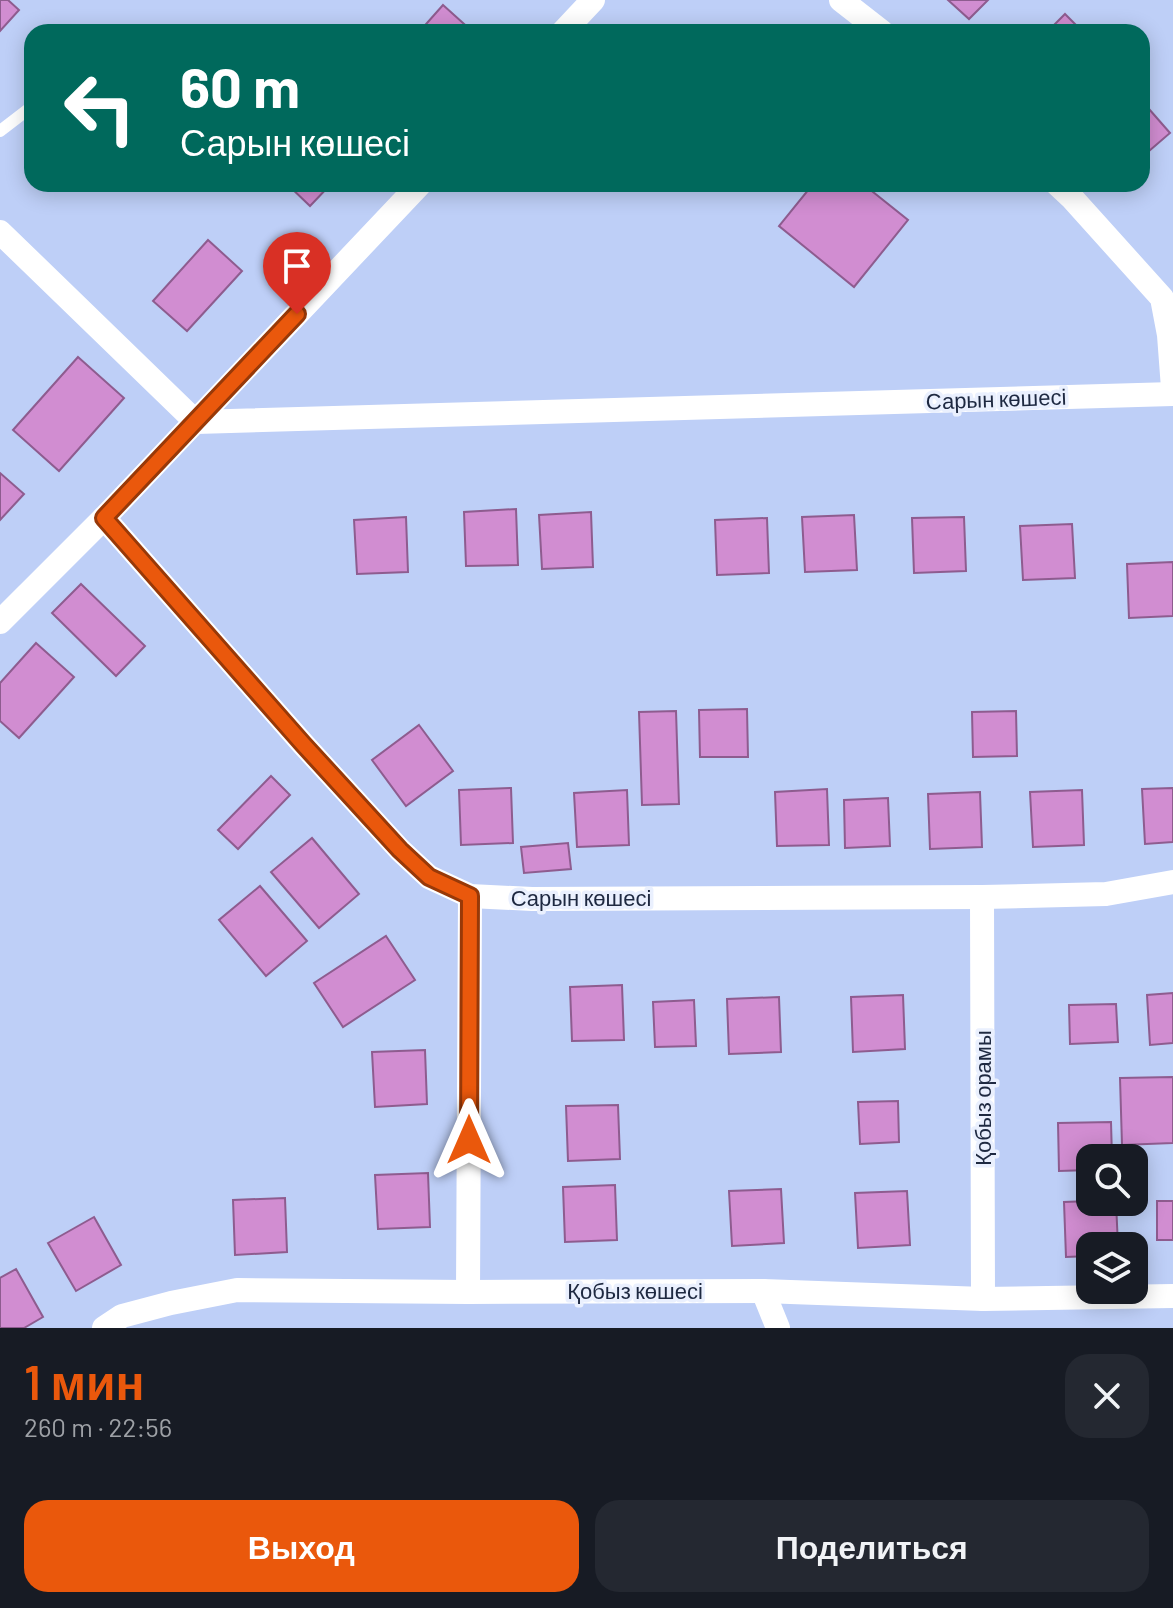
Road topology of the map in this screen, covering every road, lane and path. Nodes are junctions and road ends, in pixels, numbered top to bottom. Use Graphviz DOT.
graph roads {
  1 [pos="593,0"];
  2 [pos="841,0"];
  3 [pos="570,24"];
  4 [pos="872,24"];
  5 [pos="24,113"];
  6 [pos="0,131"];
  7 [pos="412,192"];
  8 [pos="1066,192"];
  9 [pos="0,232"];
  10 [pos="1173,391"];
  11 [pos="196,422"];
  12 [pos="104,518"];
  13 [pos="0,622"];
  14 [pos="1173,882"];
  15 [pos="470,896"];
  16 [pos="982,897"];
  17 [pos="763,1291"];
  18 [pos="468,1292"];
  19 [pos="1173,1296"];
  20 [pos="983,1299"];
  21 [pos="104,1328"];
  22 [pos="778,1328"];
  1 -- 3 [label="street"];
  2 -- 4 [label="street"];
  5 -- 6 [label="lane"];
  7 -- 11 [label="street"];
  8 -- 10 [label="street, Сарын көшесі"];
  9 -- 11 [label="street"];
  10 -- 11 [label="street, Сарын көшесі"];
  11 -- 12 [label="street"];
  12 -- 13 [label="street"];
  12 -- 15 [label="street, Сарын көшесі"];
  14 -- 16 [label="street, Сарын көшесі"];
  15 -- 16 [label="street, Сарын көшесі"];
  15 -- 18 [label="street"];
  16 -- 20 [label="street, Қобыз орамы"];
  17 -- 18 [label="street, Қобыз көшесі"];
  17 -- 20 [label="street, Қобыз көшесі"];
  17 -- 22 [label="street"];
  18 -- 21 [label="street, Қобыз көшесі"];
  19 -- 20 [label="street, Қобыз көшесі"];
}
